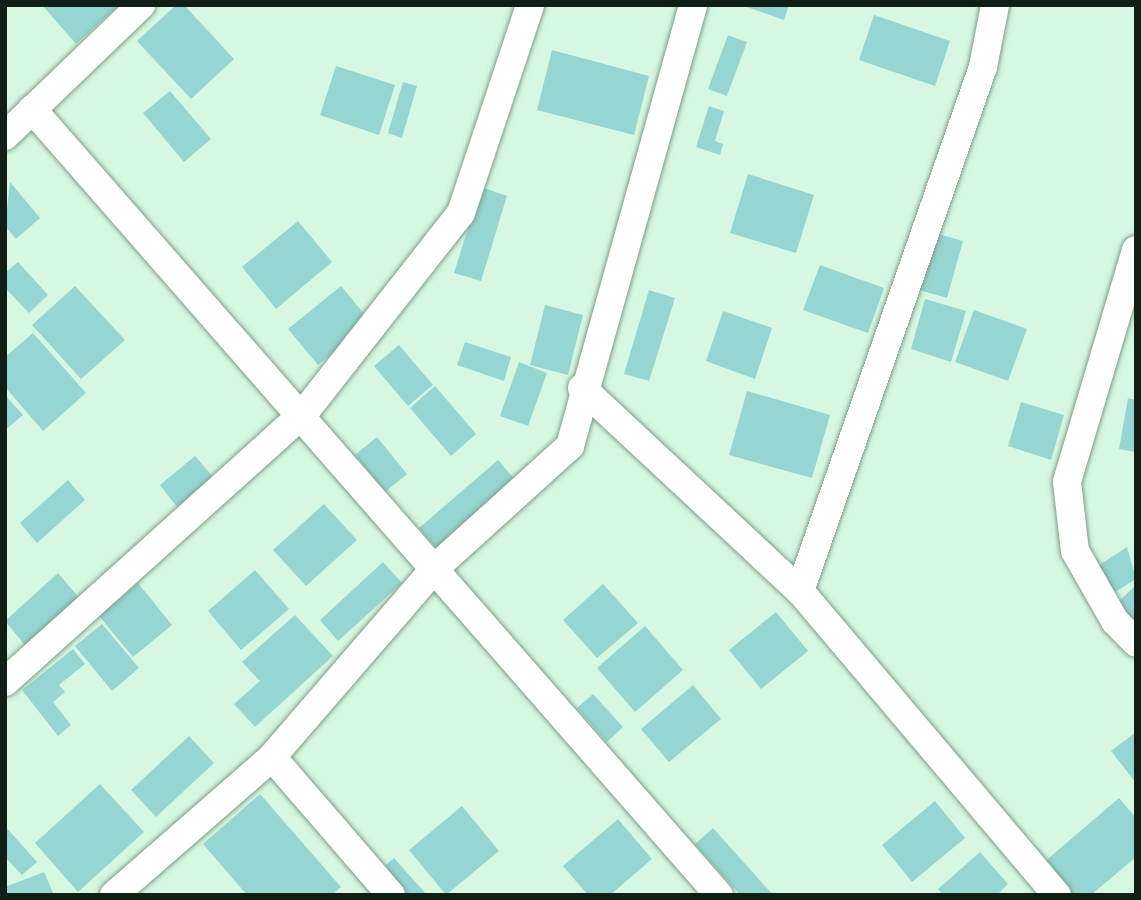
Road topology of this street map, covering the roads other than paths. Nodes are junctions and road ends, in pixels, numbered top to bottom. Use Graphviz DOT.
graph roads {
  1 [pos="141,5"];
  2 [pos="530,5"];
  3 [pos="693,5"];
  4 [pos="995,5"];
  5 [pos="32,109"];
  6 [pos="5,136"];
  7 [pos="1136,250"];
  8 [pos="582,388"];
  9 [pos="304,414"];
  10 [pos="435,568"];
  11 [pos="800,591"];
  12 [pos="1136,643"];
  13 [pos="5,682"];
  14 [pos="272,757"];
  15 [pos="114,895"];
  16 [pos="391,895"];
  17 [pos="719,895"];
  18 [pos="1057,895"];
  1 -- 5 [label="street"];
  2 -- 9 [label="street"];
  3 -- 8 [label="street"];
  4 -- 11 [label="street"];
  5 -- 6 [label="street"];
  5 -- 9 [label="street"];
  7 -- 12 [label="street"];
  8 -- 10 [label="street"];
  8 -- 11 [label="street"];
  9 -- 10 [label="street"];
  9 -- 13 [label="street"];
  10 -- 14 [label="street"];
  10 -- 17 [label="street"];
  11 -- 18 [label="street"];
  14 -- 15 [label="street"];
  14 -- 16 [label="street"];
}
